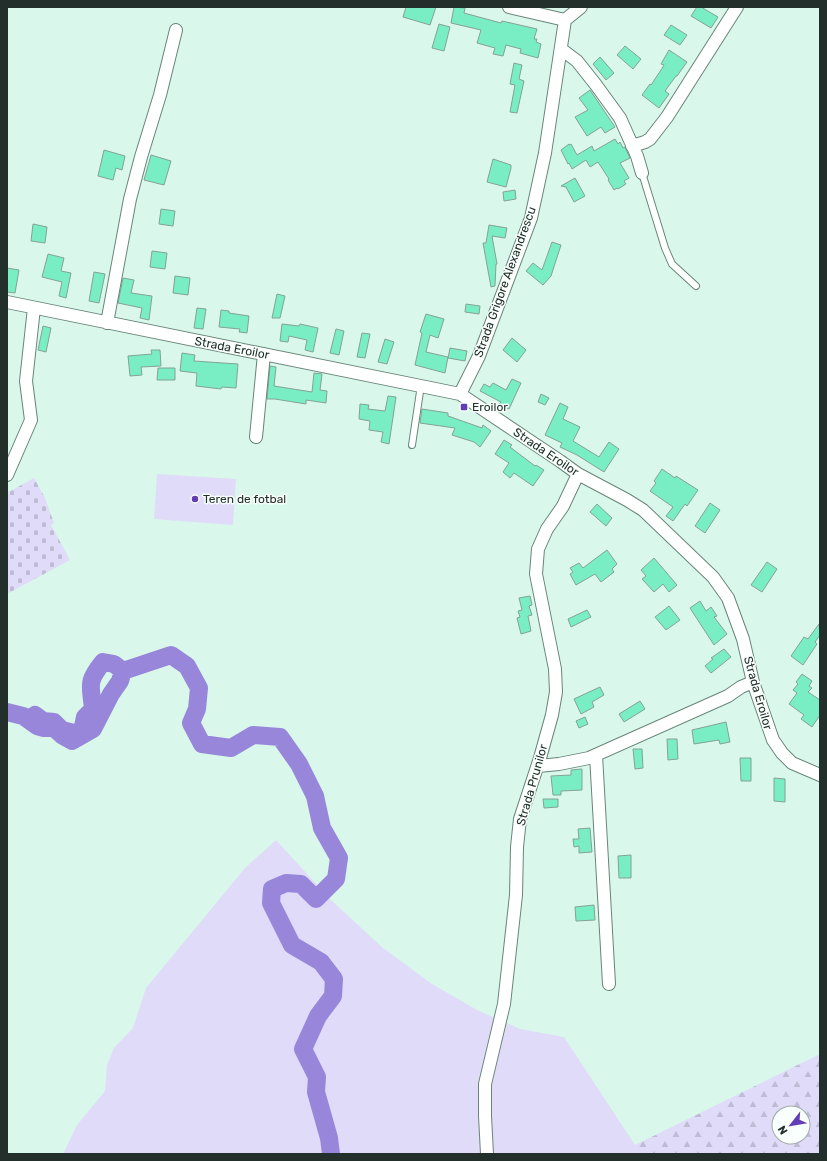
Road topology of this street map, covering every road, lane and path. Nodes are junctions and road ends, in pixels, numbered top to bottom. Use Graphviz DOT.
graph roads {
  1 [pos="509,7"];
  2 [pos="581,7"];
  3 [pos="737,7"];
  4 [pos="565,20"];
  5 [pos="176,30"];
  6 [pos="561,50"];
  7 [pos="632,146"];
  8 [pos="642,173"];
  9 [pos="696,286"];
  10 [pos="7,302"];
  11 [pos="34,308"];
  12 [pos="107,323"];
  13 [pos="264,354"];
  14 [pos="420,385"];
  15 [pos="460,394"];
  16 [pos="256,437"];
  17 [pos="412,445"];
  18 [pos="578,474"];
  19 [pos="7,475"];
  20 [pos="753,682"];
  21 [pos="596,755"];
  22 [pos="538,766"];
  23 [pos="820,775"];
  24 [pos="609,984"];
  25 [pos="487,1154"];
  1 -- 4 [label="street"];
  2 -- 4 [label="street"];
  3 -- 7 [label="street"];
  4 -- 6 [label="street, Strada Grigore Alexandrescu"];
  5 -- 12 [label="street"];
  6 -- 7 [label="street"];
  6 -- 15 [label="street, Strada Grigore Alexandrescu"];
  7 -- 8 [label="street"];
  8 -- 9 [label="lane"];
  10 -- 11 [label="street, Strada Eroilor"];
  11 -- 12 [label="street, Strada Eroilor"];
  11 -- 19 [label="street"];
  12 -- 13 [label="street, Strada Eroilor"];
  13 -- 14 [label="street, Strada Eroilor"];
  13 -- 16 [label="street"];
  14 -- 15 [label="street, Strada Eroilor"];
  14 -- 17 [label="lane"];
  15 -- 18 [label="street, Strada Eroilor"];
  18 -- 20 [label="street, Strada Eroilor"];
  18 -- 22 [label="street, Strada Prunilor"];
  20 -- 21 [label="street"];
  20 -- 23 [label="street, Strada Eroilor"];
  21 -- 22 [label="street"];
  21 -- 24 [label="street"];
  22 -- 25 [label="street, Strada Prunilor"];
}
